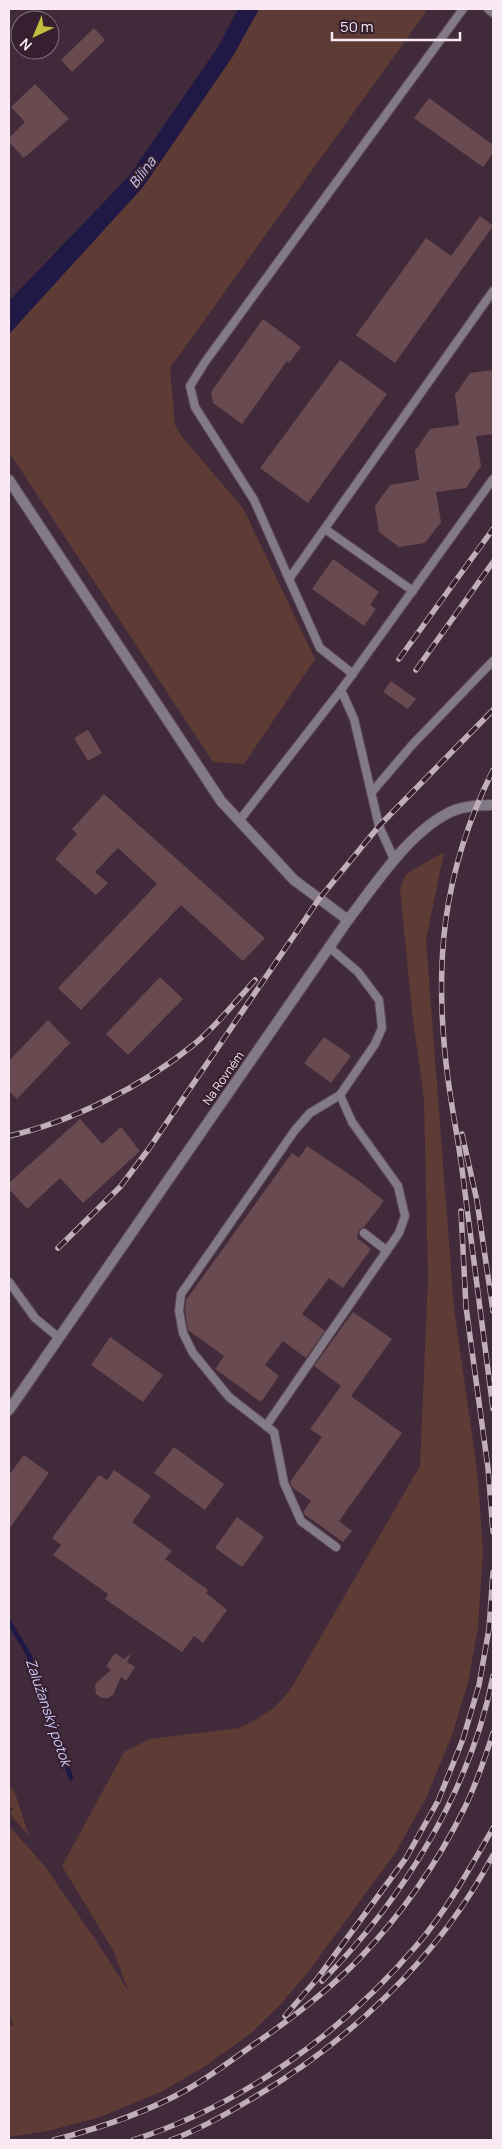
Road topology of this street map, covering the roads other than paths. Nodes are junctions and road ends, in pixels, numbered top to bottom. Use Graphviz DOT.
graph roads {
  1 [pos="463,9"];
  2 [pos="488,9"];
  3 [pos="493,13"];
  4 [pos="493,292"];
  5 [pos="493,479"];
  6 [pos="9,480"];
  7 [pos="325,529"];
  8 [pos="289,579"];
  9 [pos="413,591"];
  10 [pos="493,661"];
  11 [pos="353,674"];
  12 [pos="341,690"];
  13 [pos="372,792"];
  14 [pos="493,805"];
  15 [pos="239,821"];
  16 [pos="394,859"];
  17 [pos="348,920"];
  18 [pos="329,947"];
  19 [pos="340,1095"];
  20 [pos="364,1233"];
  21 [pos="387,1251"];
  22 [pos="9,1282"];
  23 [pos="58,1337"];
  24 [pos="9,1410"];
  25 [pos="266,1426"];
  26 [pos="336,1547"];
  1 -- 8 [label="lane"];
  2 -- 3 [label="lane"];
  4 -- 7 [label="lane"];
  5 -- 9 [label="lane"];
  6 -- 15 [label="street"];
  7 -- 8 [label="lane"];
  7 -- 9 [label="lane"];
  8 -- 11 [label="lane"];
  9 -- 11 [label="lane"];
  10 -- 13 [label="lane"];
  11 -- 12 [label="lane"];
  12 -- 13 [label="lane"];
  12 -- 15 [label="lane"];
  13 -- 16 [label="lane"];
  14 -- 16 [label="street, Na Rovném"];
  15 -- 17 [label="street"];
  16 -- 17 [label="street, Na Rovném"];
  17 -- 18 [label="street, Na Rovném"];
  18 -- 19 [label="lane"];
  18 -- 23 [label="street, Na Rovném"];
  19 -- 21 [label="lane"];
  19 -- 25 [label="lane"];
  20 -- 21 [label="lane"];
  21 -- 25 [label="lane"];
  22 -- 23 [label="lane"];
  23 -- 24 [label="street, Na Rovném"];
  25 -- 26 [label="lane"];
}
